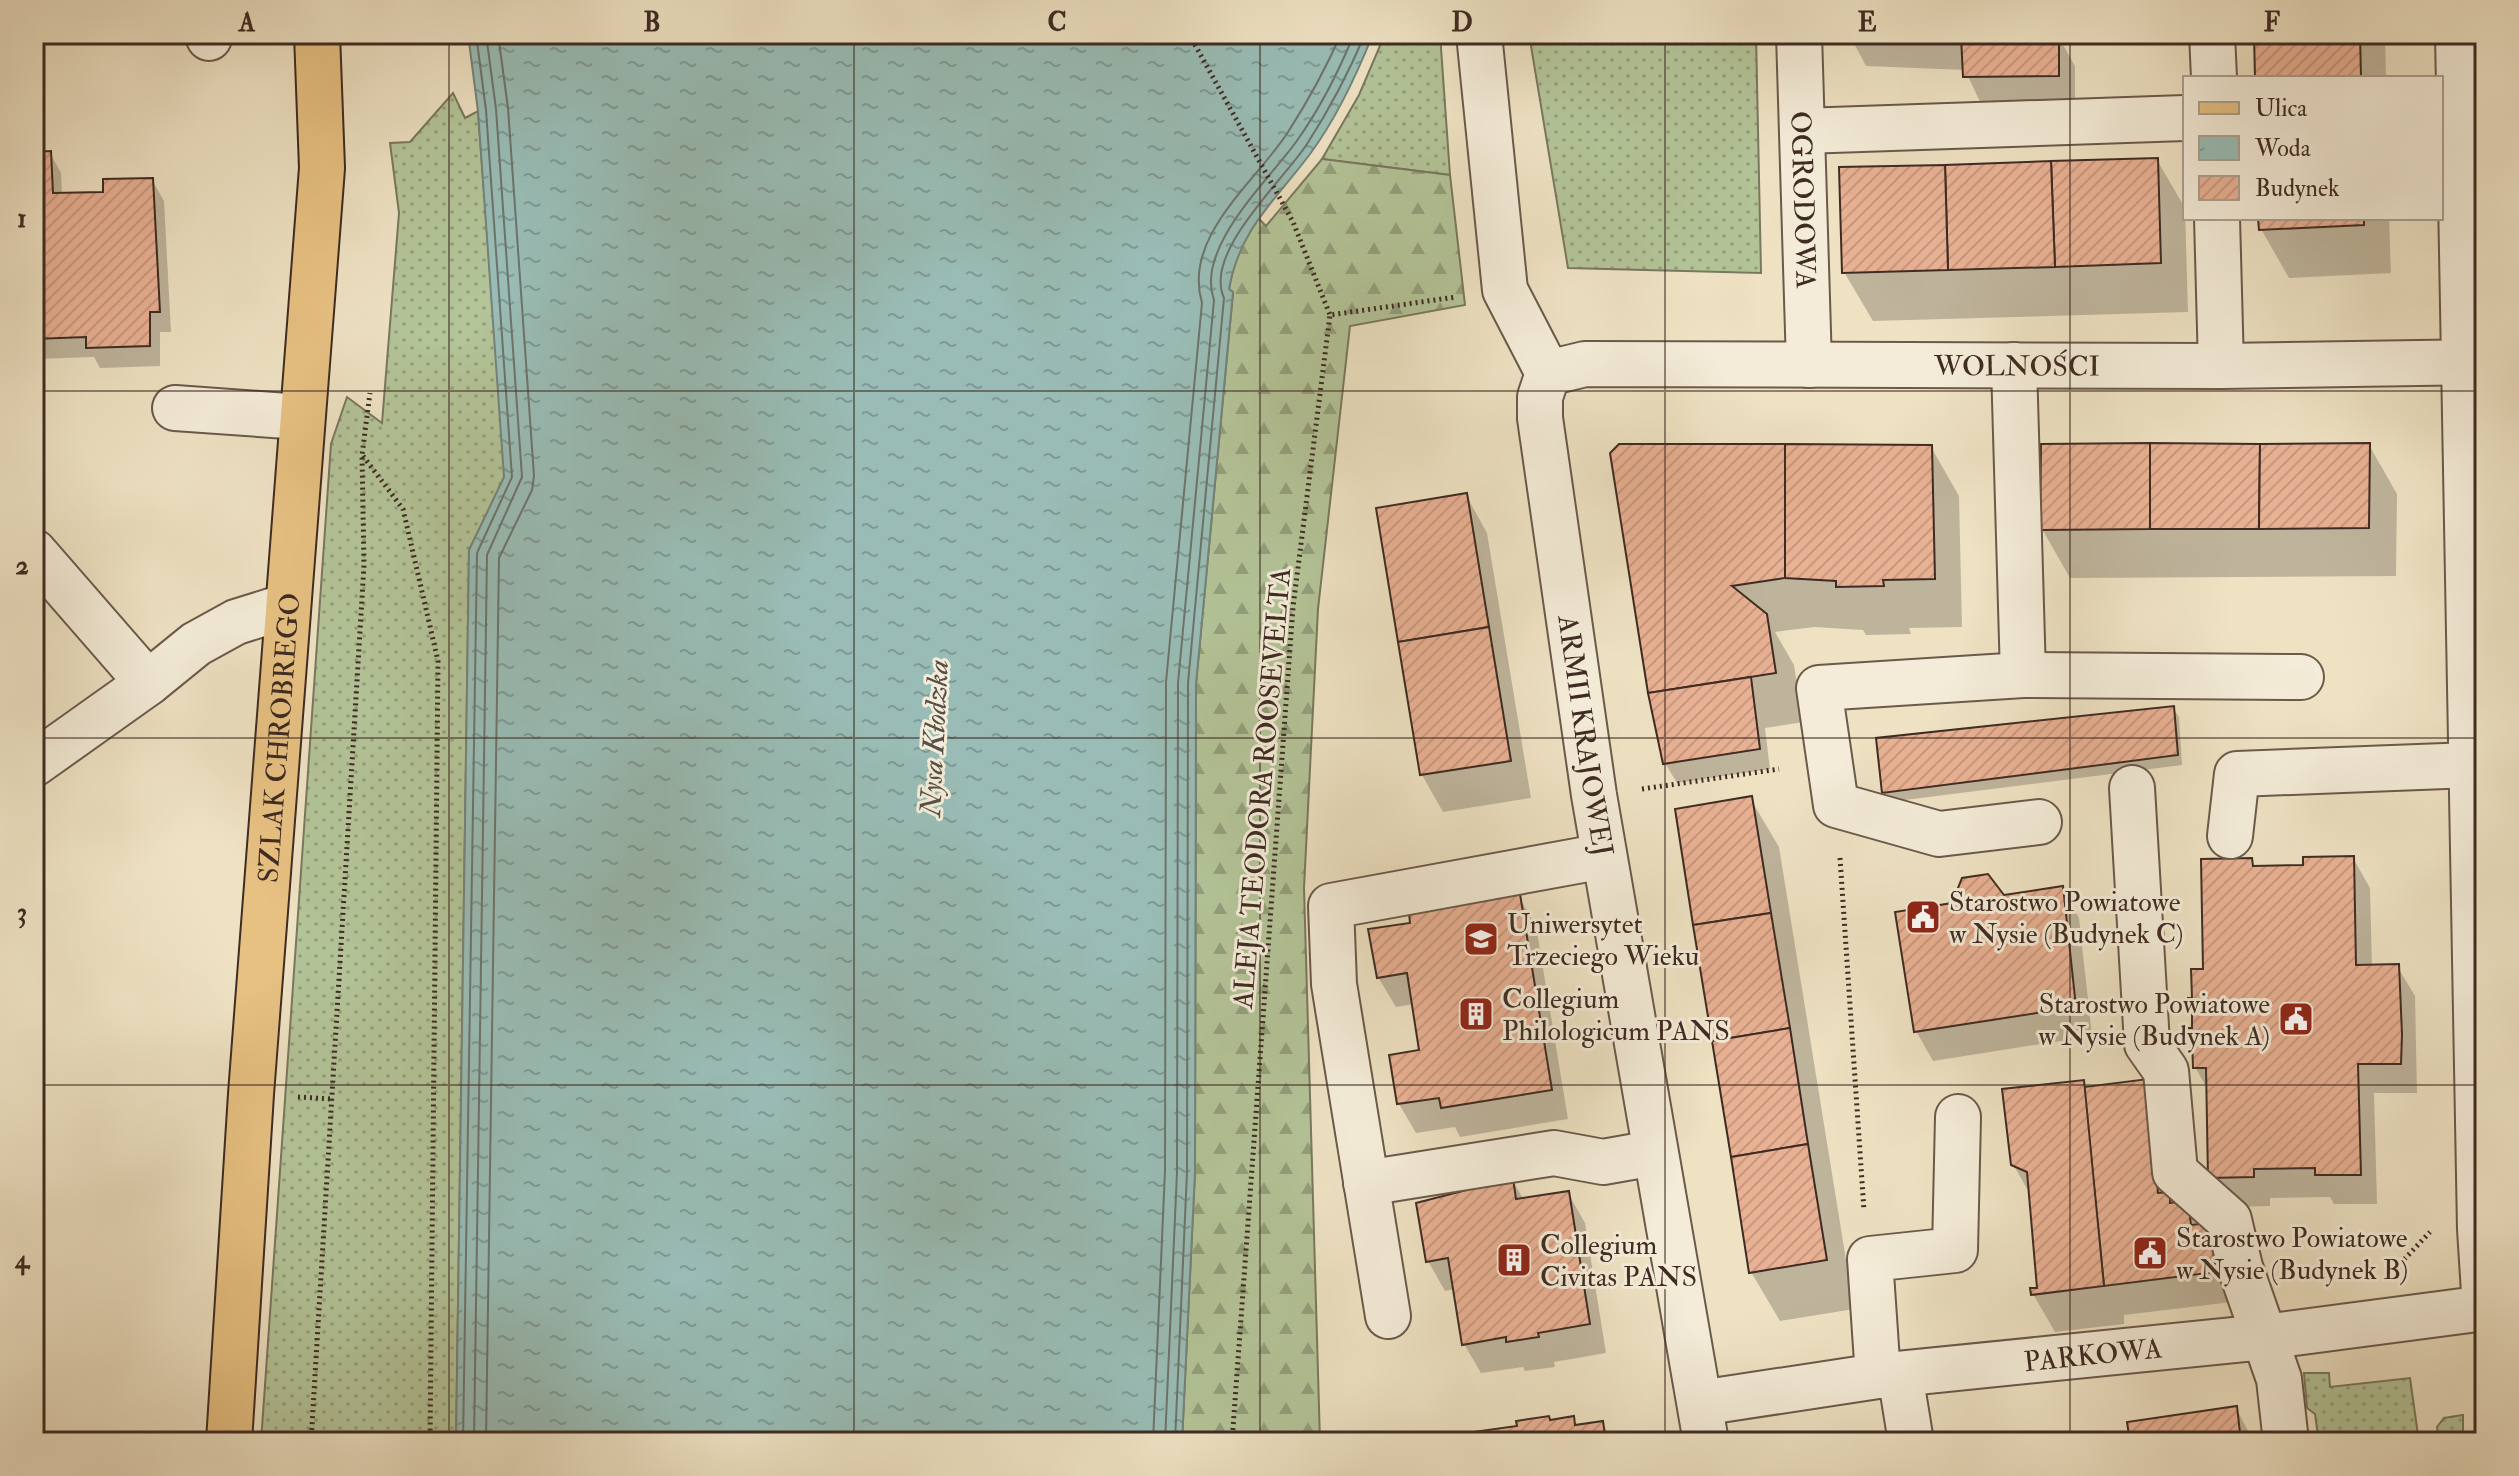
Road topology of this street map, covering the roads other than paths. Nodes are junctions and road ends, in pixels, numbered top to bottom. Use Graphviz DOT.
graph roads {
  1 [pos="317,34"];
  2 [pos="1479,34"];
  3 [pos="1799,34"];
  4 [pos="2212,34"];
  5 [pos="2458,34"];
  6 [pos="2214,76"];
  7 [pos="2183,118"];
  8 [pos="1802,131"];
  9 [pos="2217,220"];
  10 [pos="2475,362"];
  11 [pos="1809,365"];
  12 [pos="2014,365"];
  13 [pos="2221,366"];
  14 [pos="1548,373"];
  15 [pos="175,408"];
  16 [pos="301,417"];
  17 [pos="34,552"];
  18 [pos="287,606"];
  19 [pos="2023,675"];
  20 [pos="2301,677"];
  21 [pos="148,683"];
  22 [pos="34,764"];
  23 [pos="2471,765"];
  24 [pos="2132,788"];
  25 [pos="2039,822"];
  26 [pos="2230,836"];
  27 [pos="1604,856"];
  28 [pos="1958,1117"];
  29 [pos="1654,1153"];
  30 [pos="1366,1183"];
  31 [pos="2485,1308"];
  32 [pos="1388,1316"];
  33 [pos="2264,1337"];
  34 [pos="1889,1375"];
  35 [pos="1703,1423"];
  36 [pos="229,1442"];
  37 [pos="1911,1442"];
  38 [pos="2286,1442"];
  1 -- 16 [label="main road, SZLAK CHROBREGO"];
  2 -- 14 [label="street"];
  3 -- 8 [label="street, OGRODOWA"];
  4 -- 6 [label="street"];
  5 -- 10 [label="street"];
  7 -- 8 [label="street"];
  8 -- 11 [label="street, OGRODOWA"];
  9 -- 13 [label="street"];
  10 -- 13 [label="street, WOLNOŚCI"];
  10 -- 23 [label="street"];
  11 -- 12 [label="street, WOLNOŚCI"];
  11 -- 14 [label="street, WOLNOŚCI"];
  12 -- 13 [label="street, WOLNOŚCI"];
  12 -- 19 [label="street"];
  14 -- 27 [label="street, ARMII KRAJOWEJ"];
  15 -- 16 [label="street"];
  16 -- 18 [label="main road, SZLAK CHROBREGO"];
  17 -- 21 [label="street"];
  18 -- 21 [label="street"];
  18 -- 36 [label="main road, SZLAK CHROBREGO"];
  19 -- 20 [label="street"];
  19 -- 25 [label="street"];
  21 -- 22 [label="street"];
  23 -- 26 [label="street"];
  23 -- 31 [label="street"];
  24 -- 33 [label="street"];
  27 -- 29 [label="street, ARMII KRAJOWEJ"];
  27 -- 30 [label="street"];
  28 -- 34 [label="street"];
  29 -- 30 [label="street"];
  29 -- 35 [label="street, ARMII KRAJOWEJ"];
  30 -- 32 [label="street"];
  31 -- 33 [label="street, PARKOWA"];
  33 -- 34 [label="street, PARKOWA"];
  33 -- 38 [label="street"];
  34 -- 35 [label="street, PARKOWA"];
  34 -- 37 [label="street"];
}
